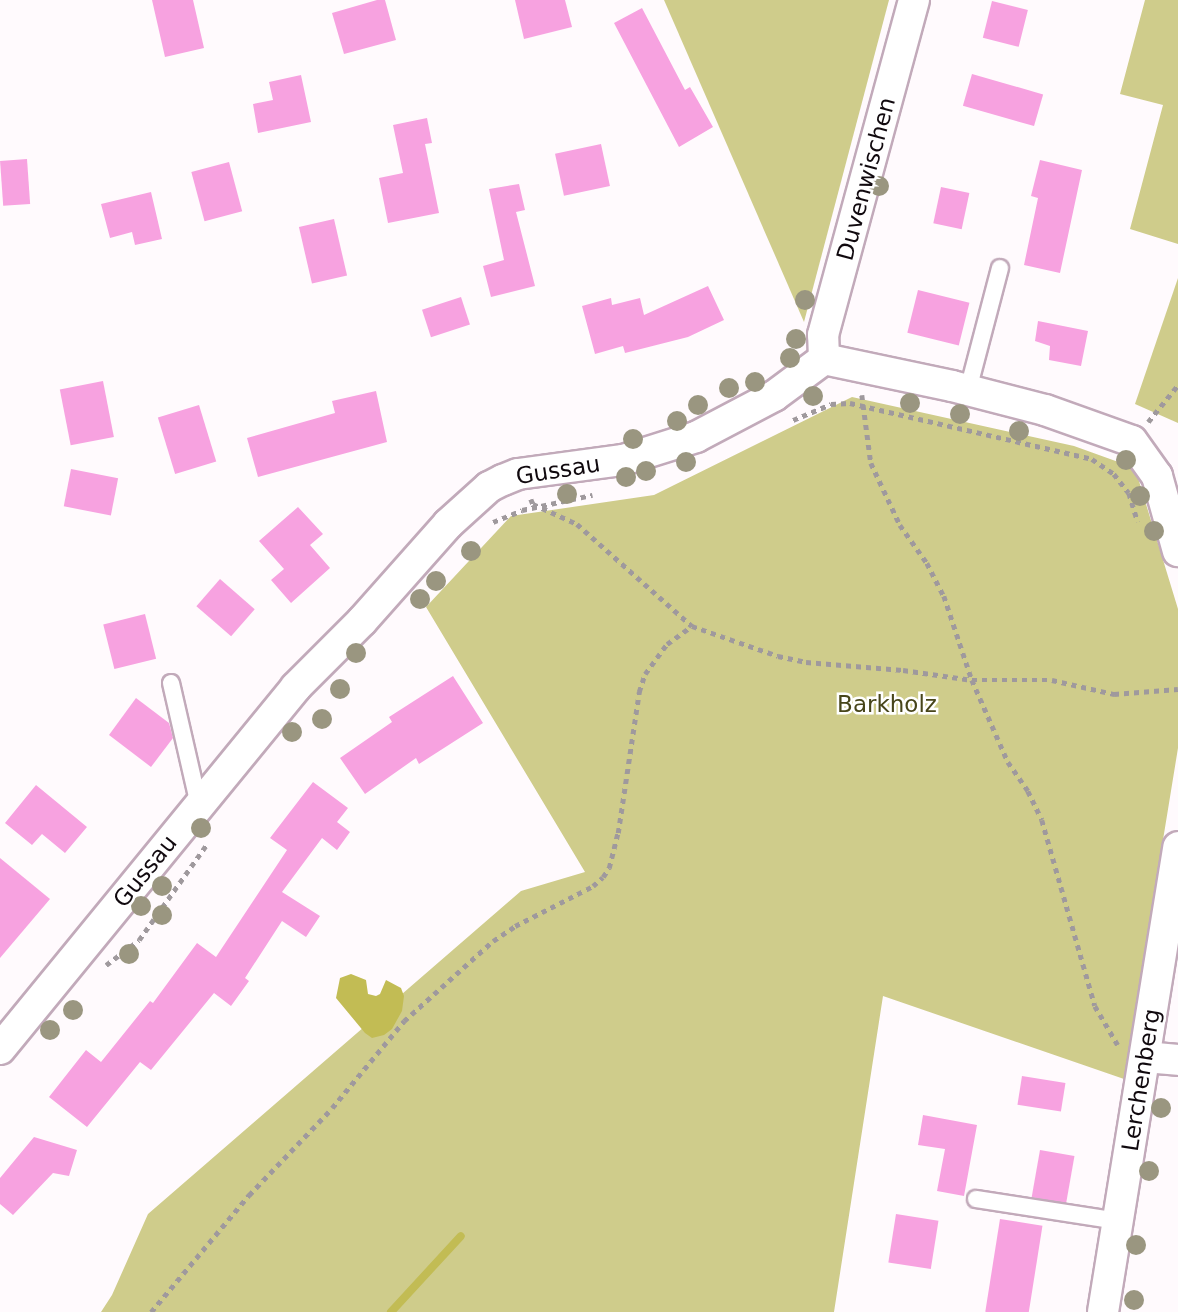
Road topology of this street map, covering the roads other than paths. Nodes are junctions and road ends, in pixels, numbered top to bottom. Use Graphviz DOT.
graph roads {
  1 [pos="915,0"];
  2 [pos="1000,268"];
  3 [pos="824,359"];
  4 [pos="968,390"];
  5 [pos="1178,551"];
  6 [pos="171,683"];
  7 [pos="198,805"];
  8 [pos="1178,847"];
  9 [pos="0,1049"];
  10 [pos="1178,1060"];
  11 [pos="1144,1064"];
  12 [pos="976,1199"];
  13 [pos="1118,1222"];
  14 [pos="1103,1312"];
  1 -- 3 [label="street, Duvenwischen"];
  2 -- 4 [label="lane"];
  3 -- 4 [label="street"];
  3 -- 7 [label="street, Gussau"];
  4 -- 5 [label="street"];
  6 -- 7 [label="lane"];
  7 -- 9 [label="street, Gussau"];
  8 -- 11 [label="street, Lerchenberg"];
  10 -- 11 [label="street"];
  11 -- 13 [label="street, Lerchenberg"];
  12 -- 13 [label="lane"];
  13 -- 14 [label="street, Lerchenberg"];
}
